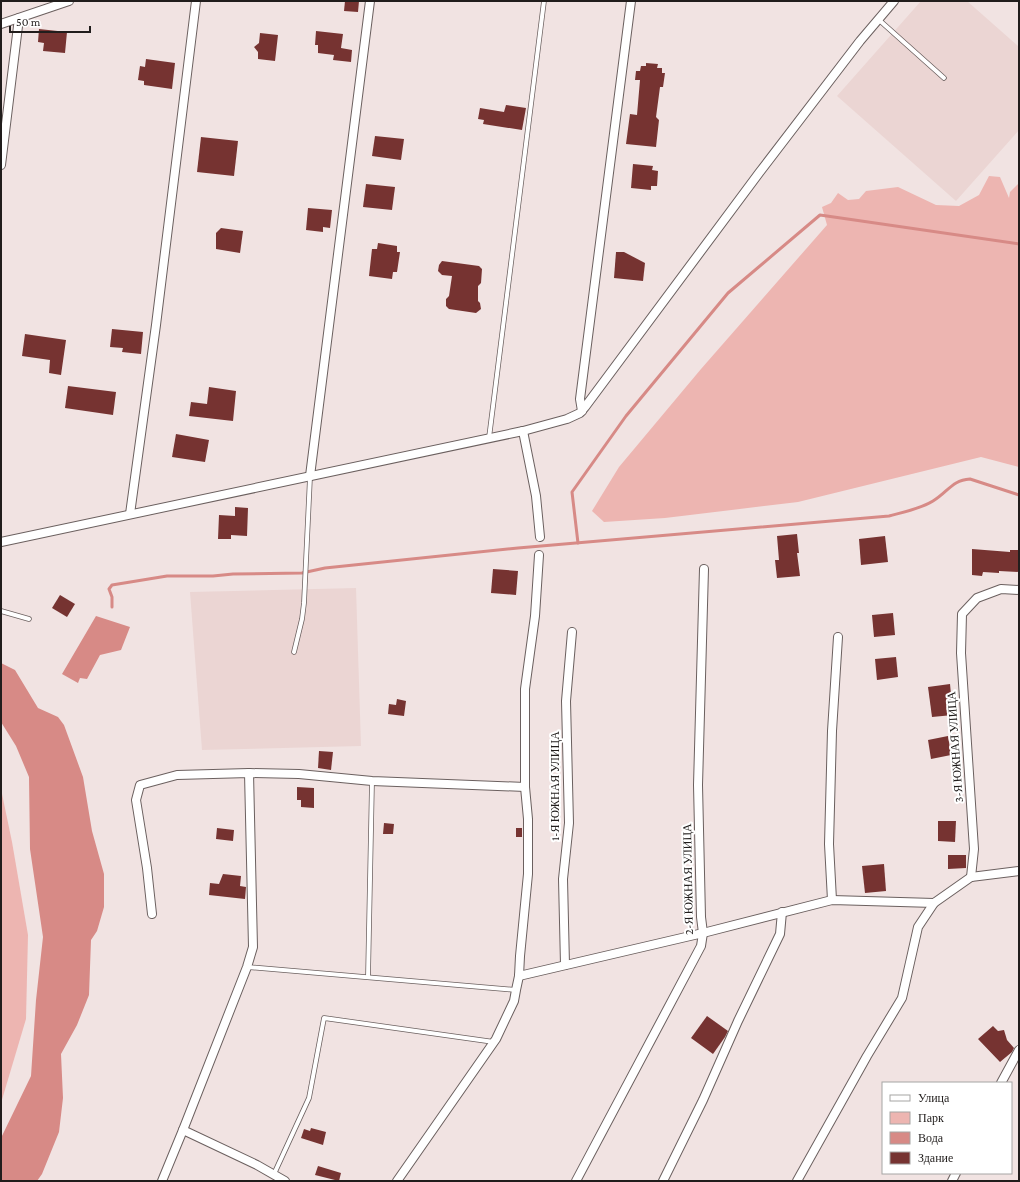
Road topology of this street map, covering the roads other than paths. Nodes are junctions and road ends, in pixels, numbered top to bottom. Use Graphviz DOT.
graph roads {
  1 [pos="69,1"];
  2 [pos="196,1"];
  3 [pos="370,1"];
  4 [pos="544,1"];
  5 [pos="631,1"];
  6 [pos="894,1"];
  7 [pos="19,18"];
  8 [pos="878,19"];
  9 [pos="1,24"];
  10 [pos="944,78"];
  11 [pos="1,164"];
  12 [pos="582,411"];
  13 [pos="523,431"];
  14 [pos="489,438"];
  15 [pos="310,476"];
  16 [pos="130,514"];
  17 [pos="540,537"];
  18 [pos="1,542"];
  19 [pos="539,555"];
  20 [pos="704,569"];
  21 [pos="1019,590"];
  22 [pos="1,611"];
  23 [pos="28,619"];
  24 [pos="572,632"];
  25 [pos="838,637"];
  26 [pos="294,652"];
  27 [pos="249,773"];
  28 [pos="372,781"];
  29 [pos="525,787"];
  30 [pos="1019,871"];
  31 [pos="972,877"];
  32 [pos="832,900"];
  33 [pos="934,903"];
  34 [pos="782,912"];
  35 [pos="152,914"];
  36 [pos="703,933"];
  37 [pos="565,965"];
  38 [pos="247,967"];
  39 [pos="519,976"];
  40 [pos="368,977"];
  41 [pos="516,990"];
  42 [pos="494,1042"];
  43 [pos="1019,1050"];
  44 [pos="1002,1082"];
  45 [pos="183,1130"];
  46 [pos="274,1174"];
  47 [pos="162,1181"];
  48 [pos="285,1181"];
  49 [pos="397,1181"];
  50 [pos="576,1181"];
  51 [pos="663,1181"];
  52 [pos="797,1181"];
  1 -- 7 [label="street"];
  2 -- 16 [label="street"];
  3 -- 15 [label="street"];
  4 -- 14 [label="lane"];
  5 -- 12 [label="street"];
  6 -- 8 [label="street"];
  7 -- 9 [label="street"];
  7 -- 11 [label="street"];
  8 -- 10 [label="lane"];
  8 -- 12 [label="street"];
  12 -- 13 [label="street"];
  13 -- 14 [label="street"];
  13 -- 17 [label="street"];
  14 -- 15 [label="street"];
  15 -- 16 [label="street"];
  15 -- 26 [label="lane"];
  16 -- 18 [label="street"];
  19 -- 29 [label="street"];
  20 -- 36 [label="street, 2-Я ЮЖНАЯ УЛИЦА"];
  21 -- 31 [label="street, 3-Я ЮЖНАЯ УЛИЦА"];
  22 -- 23 [label="lane"];
  24 -- 37 [label="street, 1-Я ЮЖНАЯ УЛИЦА"];
  25 -- 32 [label="street"];
  27 -- 28 [label="street"];
  27 -- 35 [label="street"];
  27 -- 38 [label="street"];
  28 -- 29 [label="street"];
  28 -- 40 [label="lane"];
  29 -- 39 [label="street"];
  30 -- 31 [label="street"];
  31 -- 33 [label="street"];
  32 -- 33 [label="street"];
  32 -- 34 [label="street"];
  33 -- 52 [label="street"];
  34 -- 36 [label="street"];
  34 -- 51 [label="street"];
  36 -- 37 [label="street"];
  36 -- 50 [label="street, 2-Я ЮЖНАЯ УЛИЦА"];
  37 -- 39 [label="street"];
  38 -- 40 [label="lane"];
  38 -- 45 [label="street"];
  39 -- 41 [label="street"];
  40 -- 41 [label="lane"];
  41 -- 42 [label="street"];
  42 -- 46 [label="lane"];
  42 -- 49 [label="street"];
  43 -- 44 [label="street"];
  45 -- 46 [label="street"];
  45 -- 47 [label="street"];
  46 -- 48 [label="street"];
}
